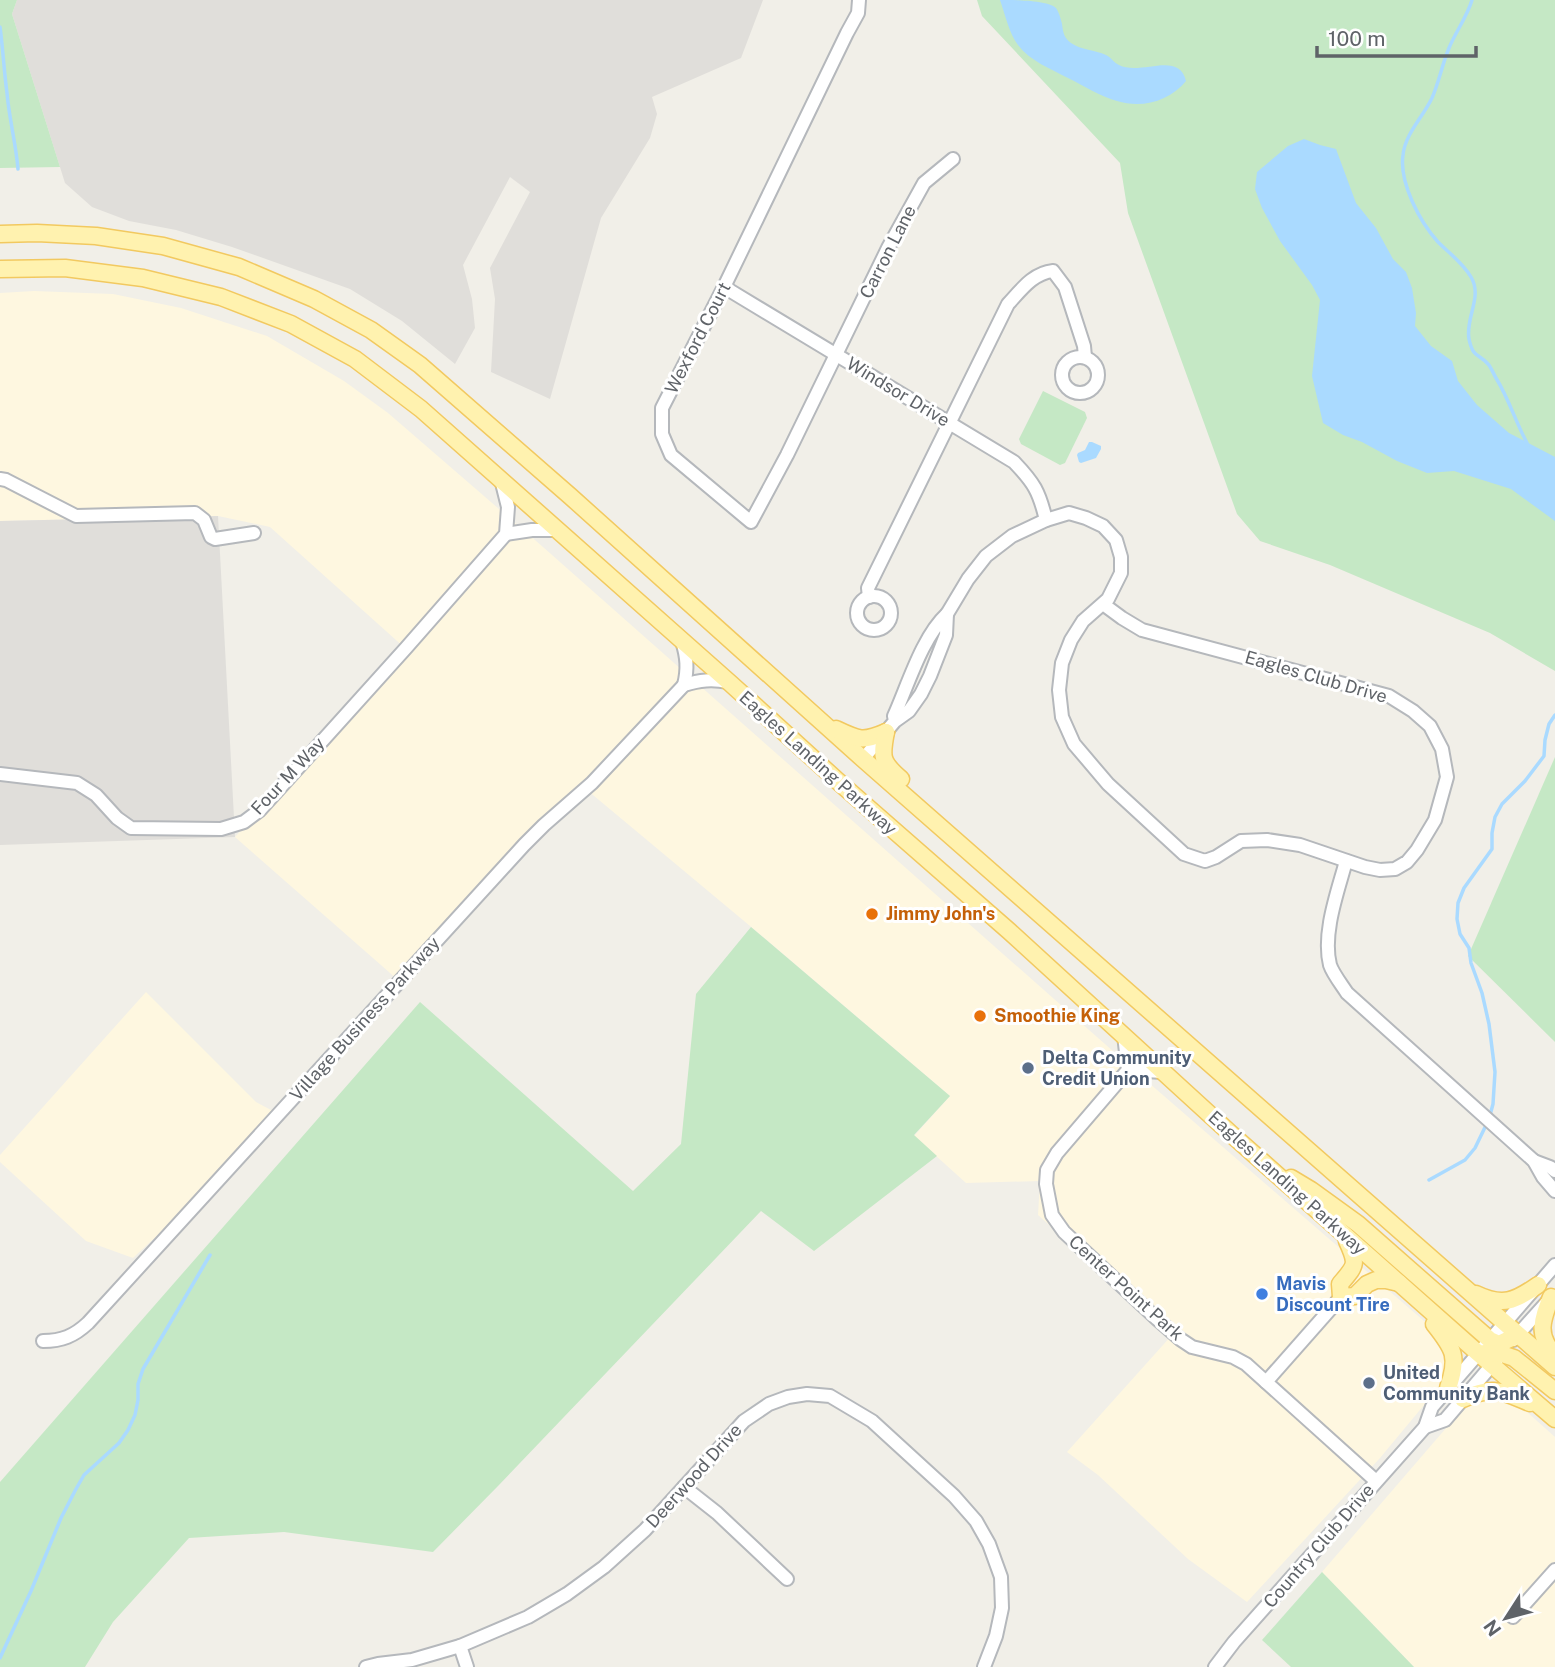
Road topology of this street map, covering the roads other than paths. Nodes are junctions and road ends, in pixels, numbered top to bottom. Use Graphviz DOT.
graph roads {
  1 [pos="859,0"];
  2 [pos="953,159"];
  3 [pos="0,234"];
  4 [pos="0,269"];
  5 [pos="724,287"];
  6 [pos="835,355"];
  7 [pos="1085,358"];
  8 [pos="948,422"];
  9 [pos="0,479"];
  10 [pos="501,480"];
  11 [pos="1046,520"];
  12 [pos="558,530"];
  13 [pos="254,533"];
  14 [pos="506,534"];
  15 [pos="869,597"];
  16 [pos="1103,604"];
  17 [pos="947,614"];
  18 [pos="682,640"];
  19 [pos="730,683"];
  20 [pos="684,685"];
  21 [pos="819,719"];
  22 [pos="893,724"];
  23 [pos="863,759"];
  24 [pos="0,774"];
  25 [pos="1346,861"];
  26 [pos="1002,880"];
  27 [pos="1125,1035"];
  28 [pos="1128,1070"];
  29 [pos="1163,1072"];
  30 [pos="1262,1161"];
  31 [pos="1534,1161"];
  32 [pos="1555,1171"];
  33 [pos="1555,1191"];
  34 [pos="1342,1233"];
  35 [pos="1555,1265"];
  36 [pos="1399,1283"];
  37 [pos="1538,1285"];
  38 [pos="1462,1286"];
  39 [pos="1553,1295"];
  40 [pos="1341,1297"];
  41 [pos="1504,1324"];
  42 [pos="1518,1335"];
  43 [pos="1490,1340"];
  44 [pos="43,1341"];
  45 [pos="1478,1353"];
  46 [pos="1555,1356"];
  47 [pos="1497,1359"];
  48 [pos="1555,1367"];
  49 [pos="1266,1382"];
  50 [pos="1448,1388"];
  51 [pos="1555,1391"];
  52 [pos="1463,1399"];
  53 [pos="1549,1414"];
  54 [pos="1425,1427"];
  55 [pos="1376,1481"];
  56 [pos="684,1487"];
  57 [pos="1555,1570"];
  58 [pos="787,1579"];
  59 [pos="1513,1617"];
  60 [pos="460,1646"];
  61 [pos="366,1667"];
  62 [pos="467,1667"];
  63 [pos="984,1667"];
  64 [pos="1215,1667"];
  1 -- 5 [label="street, Wexford Court"];
  2 -- 6 [label="street, Carron Lane"];
  3 -- 21 [label="main road, Eagles Landing Parkway"];
  4 -- 10 [label="main road, Eagles Landing Parkway"];
  5 -- 6 [label="street, Windsor Drive"];
  5 -- 6 [label="street, Wexford Court"];
  6 -- 8 [label="street, Windsor Drive"];
  7 -- 8 [label="street"];
  8 -- 11 [label="street, Windsor Drive"];
  8 -- 15 [label="street"];
  9 -- 13 [label="street"];
  10 -- 12 [label="main road, Eagles Landing Parkway"];
  10 -- 14 [label="street"];
  11 -- 16 [label="street"];
  11 -- 17 [label="street"];
  12 -- 14 [label="street"];
  12 -- 18 [label="main road, Eagles Landing Parkway"];
  14 -- 24 [label="street, Four M Way"];
  16 -- 25 [label="street"];
  16 -- 25 [label="street, Eagles Club Drive"];
  17 -- 22 [label="street"];
  17 -- 22 [label="street"];
  18 -- 19 [label="main road, Eagles Landing Parkway"];
  18 -- 20 [label="street"];
  19 -- 20 [label="street"];
  19 -- 27 [label="main road, Eagles Landing Parkway"];
  20 -- 44 [label="street, Village Business Parkway"];
  21 -- 22 [label="main road"];
  21 -- 23 [label="main road, Eagles Landing Parkway"];
  22 -- 23 [label="street"];
  22 -- 26 [label="main road"];
  23 -- 26 [label="main road, Eagles Landing Parkway"];
  25 -- 31 [label="street"];
  26 -- 38 [label="main road, Eagles Landing Parkway"];
  27 -- 28 [label="street"];
  27 -- 29 [label="main road, Eagles Landing Parkway"];
  28 -- 29 [label="street"];
  28 -- 49 [label="street, Center Point Park"];
  29 -- 30 [label="main road, Eagles Landing Parkway"];
  30 -- 34 [label="main road, Eagles Landing Parkway"];
  30 -- 43 [label="main road"];
  31 -- 32 [label="street"];
  31 -- 33 [label="street"];
  34 -- 36 [label="main road, Eagles Landing Parkway"];
  34 -- 40 [label="main road"];
  35 -- 37 [label="street, Country Club Drive"];
  36 -- 40 [label="main road"];
  36 -- 45 [label="main road, Eagles Landing Parkway"];
  36 -- 50 [label="main road"];
  37 -- 38 [label="main road"];
  37 -- 41 [label="street, Country Club Drive"];
  38 -- 41 [label="main road, Eagles Landing Parkway"];
  39 -- 42 [label="street, Country Club Drive"];
  39 -- 46 [label="main road"];
  40 -- 49 [label="street"];
  41 -- 42 [label="main road, Eagles Landing Parkway"];
  41 -- 43 [label="street, Country Club Drive"];
  42 -- 43 [label="main road"];
  42 -- 47 [label="street, Country Club Drive"];
  42 -- 48 [label="main road, Eagles Landing Parkway"];
  43 -- 45 [label="street, Country Club Drive"];
  45 -- 47 [label="main road, Eagles Landing Parkway"];
  45 -- 50 [label="street, Country Club Drive"];
  47 -- 51 [label="main road"];
  47 -- 52 [label="street, Country Club Drive"];
  47 -- 53 [label="main road, Eagles Landing Parkway"];
  49 -- 55 [label="street, Center Point Park"];
  50 -- 54 [label="street, Country Club Drive"];
  52 -- 53 [label="main road"];
  52 -- 54 [label="street, Country Club Drive"];
  54 -- 55 [label="street, Country Club Drive"];
  55 -- 64 [label="street, Country Club Drive"];
  56 -- 58 [label="street"];
  56 -- 60 [label="street, Deerwood Drive"];
  56 -- 63 [label="street, Deerwood Drive"];
  57 -- 59 [label="street"];
  60 -- 61 [label="street, Deerwood Drive"];
  60 -- 62 [label="street"];
}
